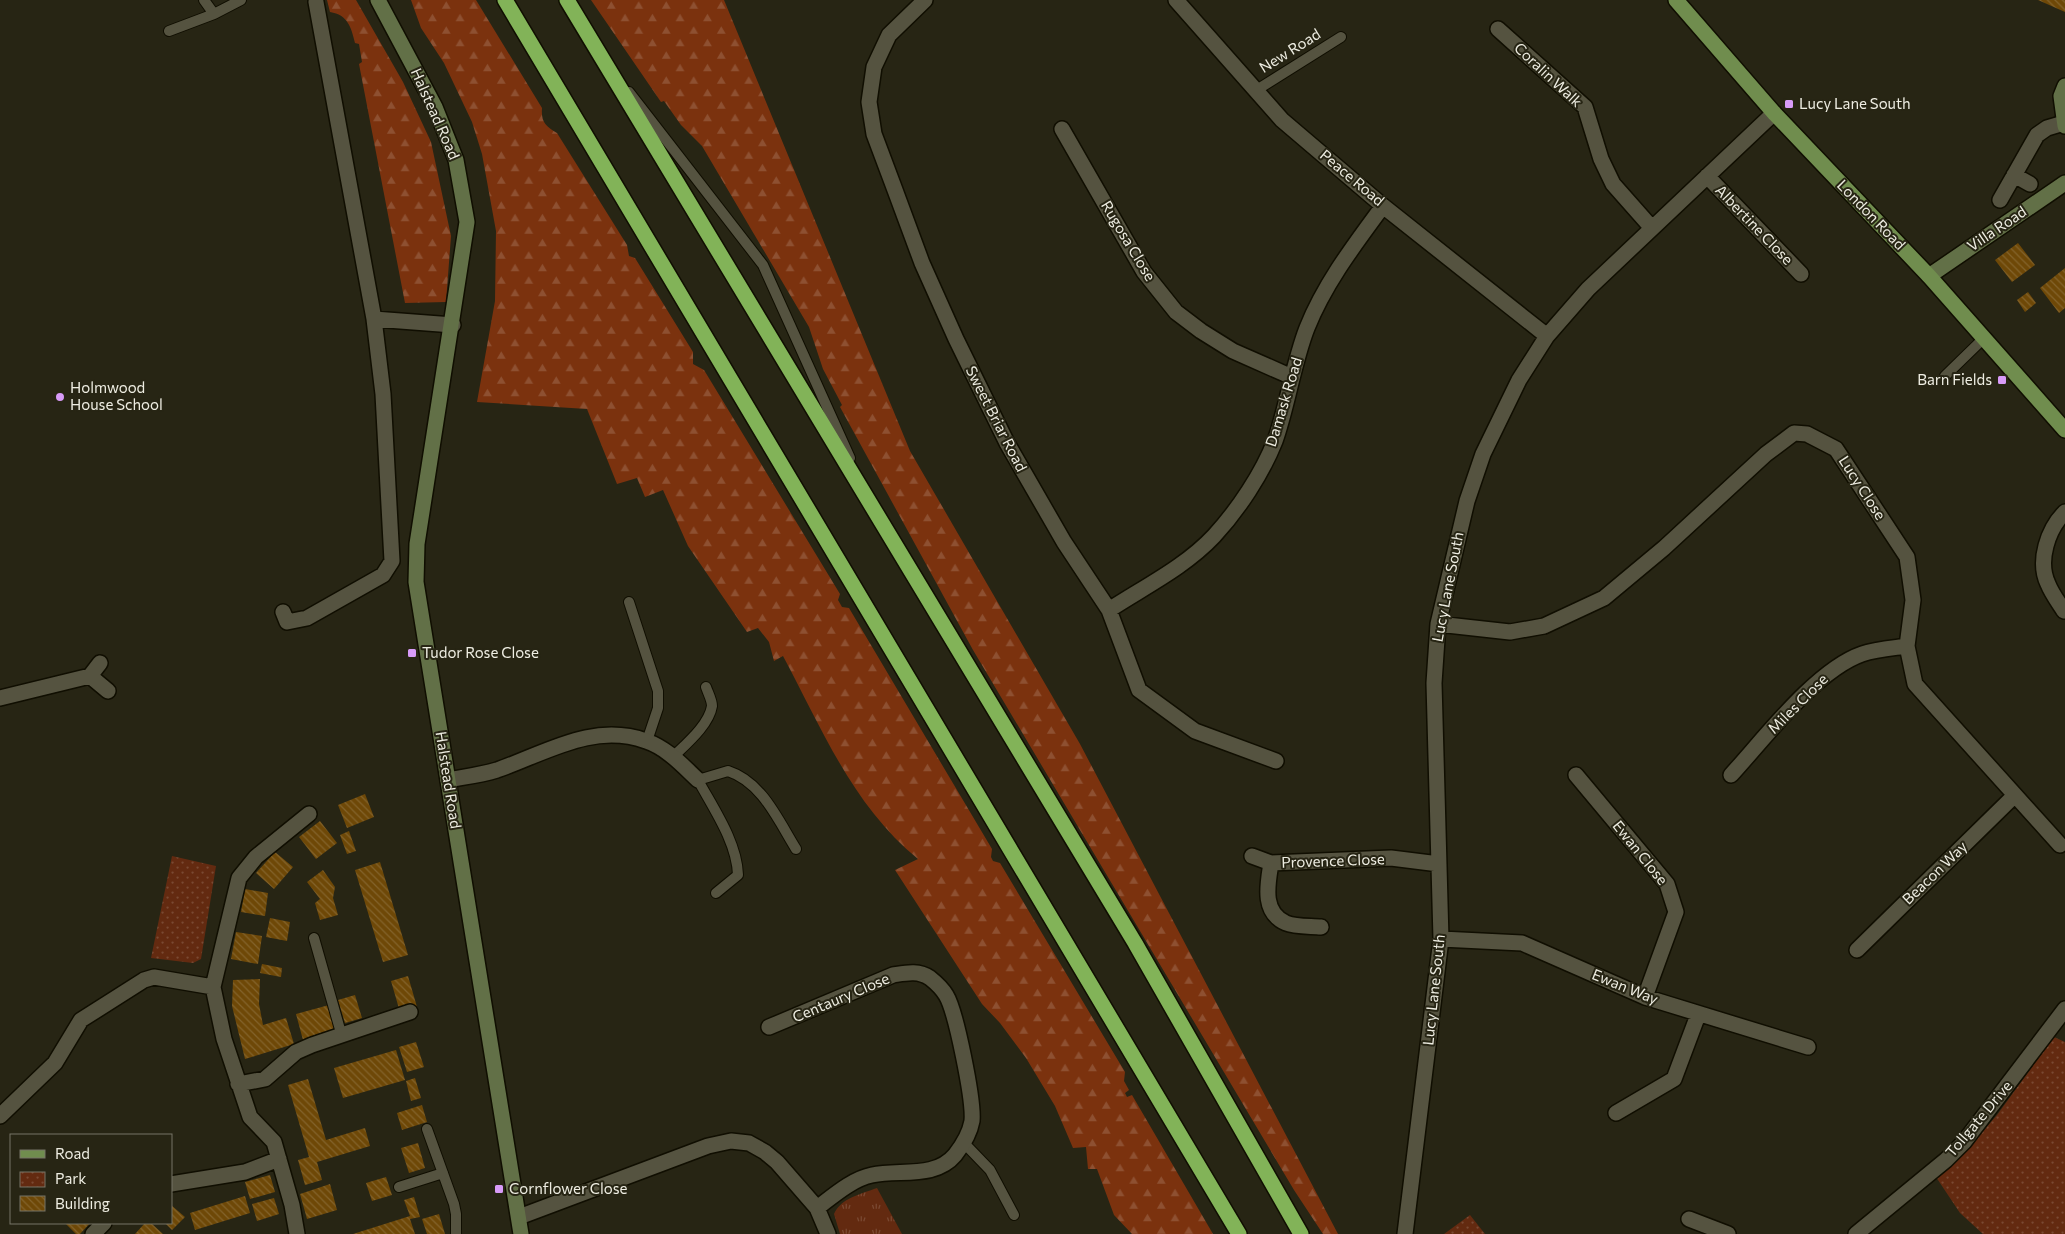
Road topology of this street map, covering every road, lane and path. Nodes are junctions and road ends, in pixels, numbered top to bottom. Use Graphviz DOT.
graph roads {
  1 [pos="204,0"];
  2 [pos="241,0"];
  3 [pos="378,0"];
  4 [pos="505,0"];
  5 [pos="567,0"];
  6 [pos="926,0"];
  7 [pos="1176,0"];
  8 [pos="1676,0"];
  9 [pos="314,1"];
  10 [pos="214,14"];
  11 [pos="1498,29"];
  12 [pos="169,31"];
  13 [pos="1341,37"];
  14 [pos="601,55"];
  15 [pos="2065,86"];
  16 [pos="1255,91"];
  17 [pos="1774,113"];
  18 [pos="2064,125"];
  19 [pos="1062,129"];
  20 [pos="2014,175"];
  21 [pos="1707,176"];
  22 [pos="2065,183"];
  23 [pos="2030,184"];
  24 [pos="2000,200"];
  25 [pos="1383,206"];
  26 [pos="1651,228"];
  27 [pos="1801,274"];
  28 [pos="1929,276"];
  29 [pos="374,319"];
  30 [pos="452,325"];
  31 [pos="1547,336"];
  32 [pos="1984,339"];
  33 [pos="1292,376"];
  34 [pos="1945,376"];
  35 [pos="2065,430"];
  36 [pos="870,501"];
  37 [pos="2065,512"];
  38 [pos="628,602"];
  39 [pos="1109,610"];
  40 [pos="2064,611"];
  41 [pos="283,612"];
  42 [pos="1438,624"];
  43 [pos="1907,646"];
  44 [pos="100,663"];
  45 [pos="90,676"];
  46 [pos="706,687"];
  47 [pos="108,691"];
  48 [pos="0,698"];
  49 [pos="647,741"];
  50 [pos="673,757"];
  51 [pos="1276,761"];
  52 [pos="1576,775"];
  53 [pos="1731,775"];
  54 [pos="448,780"];
  55 [pos="698,780"];
  56 [pos="2014,796"];
  57 [pos="309,814"];
  58 [pos="2060,845"];
  59 [pos="796,849"];
  60 [pos="1252,856"];
  61 [pos="1271,862"];
  62 [pos="1439,864"];
  63 [pos="716,893"];
  64 [pos="1321,927"];
  65 [pos="314,938"];
  66 [pos="1441,939"];
  67 [pos="1857,950"];
  68 [pos="213,987"];
  69 [pos="1645,997"];
  70 [pos="2065,1009"];
  71 [pos="410,1012"];
  72 [pos="1698,1014"];
  73 [pos="769,1027"];
  74 [pos="341,1033"];
  75 [pos="1808,1047"];
  76 [pos="238,1084"];
  77 [pos="1616,1113"];
  78 [pos="0,1116"];
  79 [pos="427,1129"];
  80 [pos="963,1142"];
  81 [pos="279,1158"];
  82 [pos="443,1173"];
  83 [pos="172,1184"];
  84 [pos="398,1187"];
  85 [pos="818,1208"];
  86 [pos="1014,1215"];
  87 [pos="519,1218"];
  88 [pos="1689,1218"];
  89 [pos="103,1224"];
  90 [pos="1877,1228"];
  91 [pos="93,1234"];
  92 [pos="297,1234"];
  93 [pos="456,1234"];
  94 [pos="521,1234"];
  95 [pos="828,1234"];
  96 [pos="1239,1234"];
  97 [pos="1301,1234"];
  98 [pos="1405,1234"];
  99 [pos="1728,1234"];
  100 [pos="1856,1234"];
  1 -- 10 [label="lane"];
  2 -- 10 [label="lane"];
  3 -- 30 [label="street, Halstead Road"];
  4 -- 96 [label="highway"];
  5 -- 14 [label="highway"];
  6 -- 39 [label="street, Sweet Briar Road"];
  7 -- 16 [label="street, Peace Road"];
  8 -- 17 [label="main road, London Road"];
  9 -- 29 [label="street"];
  10 -- 12 [label="lane"];
  11 -- 26 [label="street, Coralin Walk"];
  13 -- 16 [label="lane, New Road"];
  14 -- 36 [label="highway"];
  14 -- 36 [label="lane"];
  15 -- 18 [label="street"];
  16 -- 25 [label="street, Peace Road"];
  17 -- 21 [label="street, Lucy Lane South"];
  17 -- 28 [label="main road, London Road"];
  18 -- 20 [label="street"];
  19 -- 33 [label="street, Rugosa Close"];
  20 -- 23 [label="street"];
  20 -- 24 [label="street"];
  21 -- 26 [label="street, Lucy Lane South"];
  21 -- 27 [label="street, Albertine Close"];
  22 -- 28 [label="street, Villa Road"];
  25 -- 31 [label="street, Peace Road"];
  25 -- 33 [label="street, Damask Road"];
  26 -- 31 [label="street, Lucy Lane South"];
  28 -- 32 [label="main road, London Road"];
  29 -- 30 [label="street"];
  29 -- 41 [label="street"];
  30 -- 54 [label="street, Halstead Road"];
  31 -- 42 [label="street, Lucy Lane South"];
  32 -- 34 [label="lane"];
  32 -- 35 [label="main road, London Road"];
  33 -- 39 [label="street, Damask Road"];
  36 -- 97 [label="highway"];
  37 -- 40 [label="street"];
  38 -- 49 [label="lane"];
  39 -- 51 [label="street, Sweet Briar Road"];
  42 -- 43 [label="street, Lucy Close"];
  42 -- 62 [label="street, Lucy Lane South"];
  43 -- 53 [label="street, Miles Close"];
  43 -- 56 [label="street, Lucy Close"];
  44 -- 45 [label="street"];
  45 -- 47 [label="street"];
  45 -- 48 [label="street"];
  46 -- 50 [label="lane"];
  49 -- 50 [label="street"];
  49 -- 54 [label="street"];
  50 -- 55 [label="street"];
  52 -- 69 [label="street, Ewan Close"];
  54 -- 87 [label="street, Halstead Road"];
  55 -- 59 [label="lane"];
  55 -- 63 [label="lane"];
  56 -- 58 [label="street, Lucy Close"];
  56 -- 67 [label="street, Beacon Way"];
  57 -- 68 [label="street"];
  60 -- 61 [label="street"];
  61 -- 62 [label="street, Provence Close"];
  61 -- 64 [label="street, Provence Close"];
  62 -- 66 [label="street, Lucy Lane South"];
  65 -- 74 [label="lane"];
  66 -- 69 [label="street, Ewan Way"];
  66 -- 98 [label="street, Lucy Lane South"];
  68 -- 76 [label="street"];
  68 -- 78 [label="street"];
  69 -- 72 [label="street, Ewan Way"];
  70 -- 90 [label="street, Tollgate Drive"];
  71 -- 74 [label="street"];
  72 -- 75 [label="street, Ewan Way"];
  72 -- 77 [label="street"];
  73 -- 80 [label="street, Centaury Close"];
  74 -- 76 [label="street"];
  76 -- 81 [label="street"];
  79 -- 82 [label="lane"];
  80 -- 85 [label="street, Centaury Close"];
  80 -- 86 [label="lane"];
  81 -- 83 [label="street"];
  81 -- 92 [label="street"];
  82 -- 84 [label="lane"];
  82 -- 93 [label="lane"];
  85 -- 87 [label="street"];
  85 -- 95 [label="street"];
  87 -- 94 [label="street, Halstead Road"];
  88 -- 99 [label="street"];
  89 -- 91 [label="street"];
  90 -- 100 [label="street, Tollgate Drive"];
}
